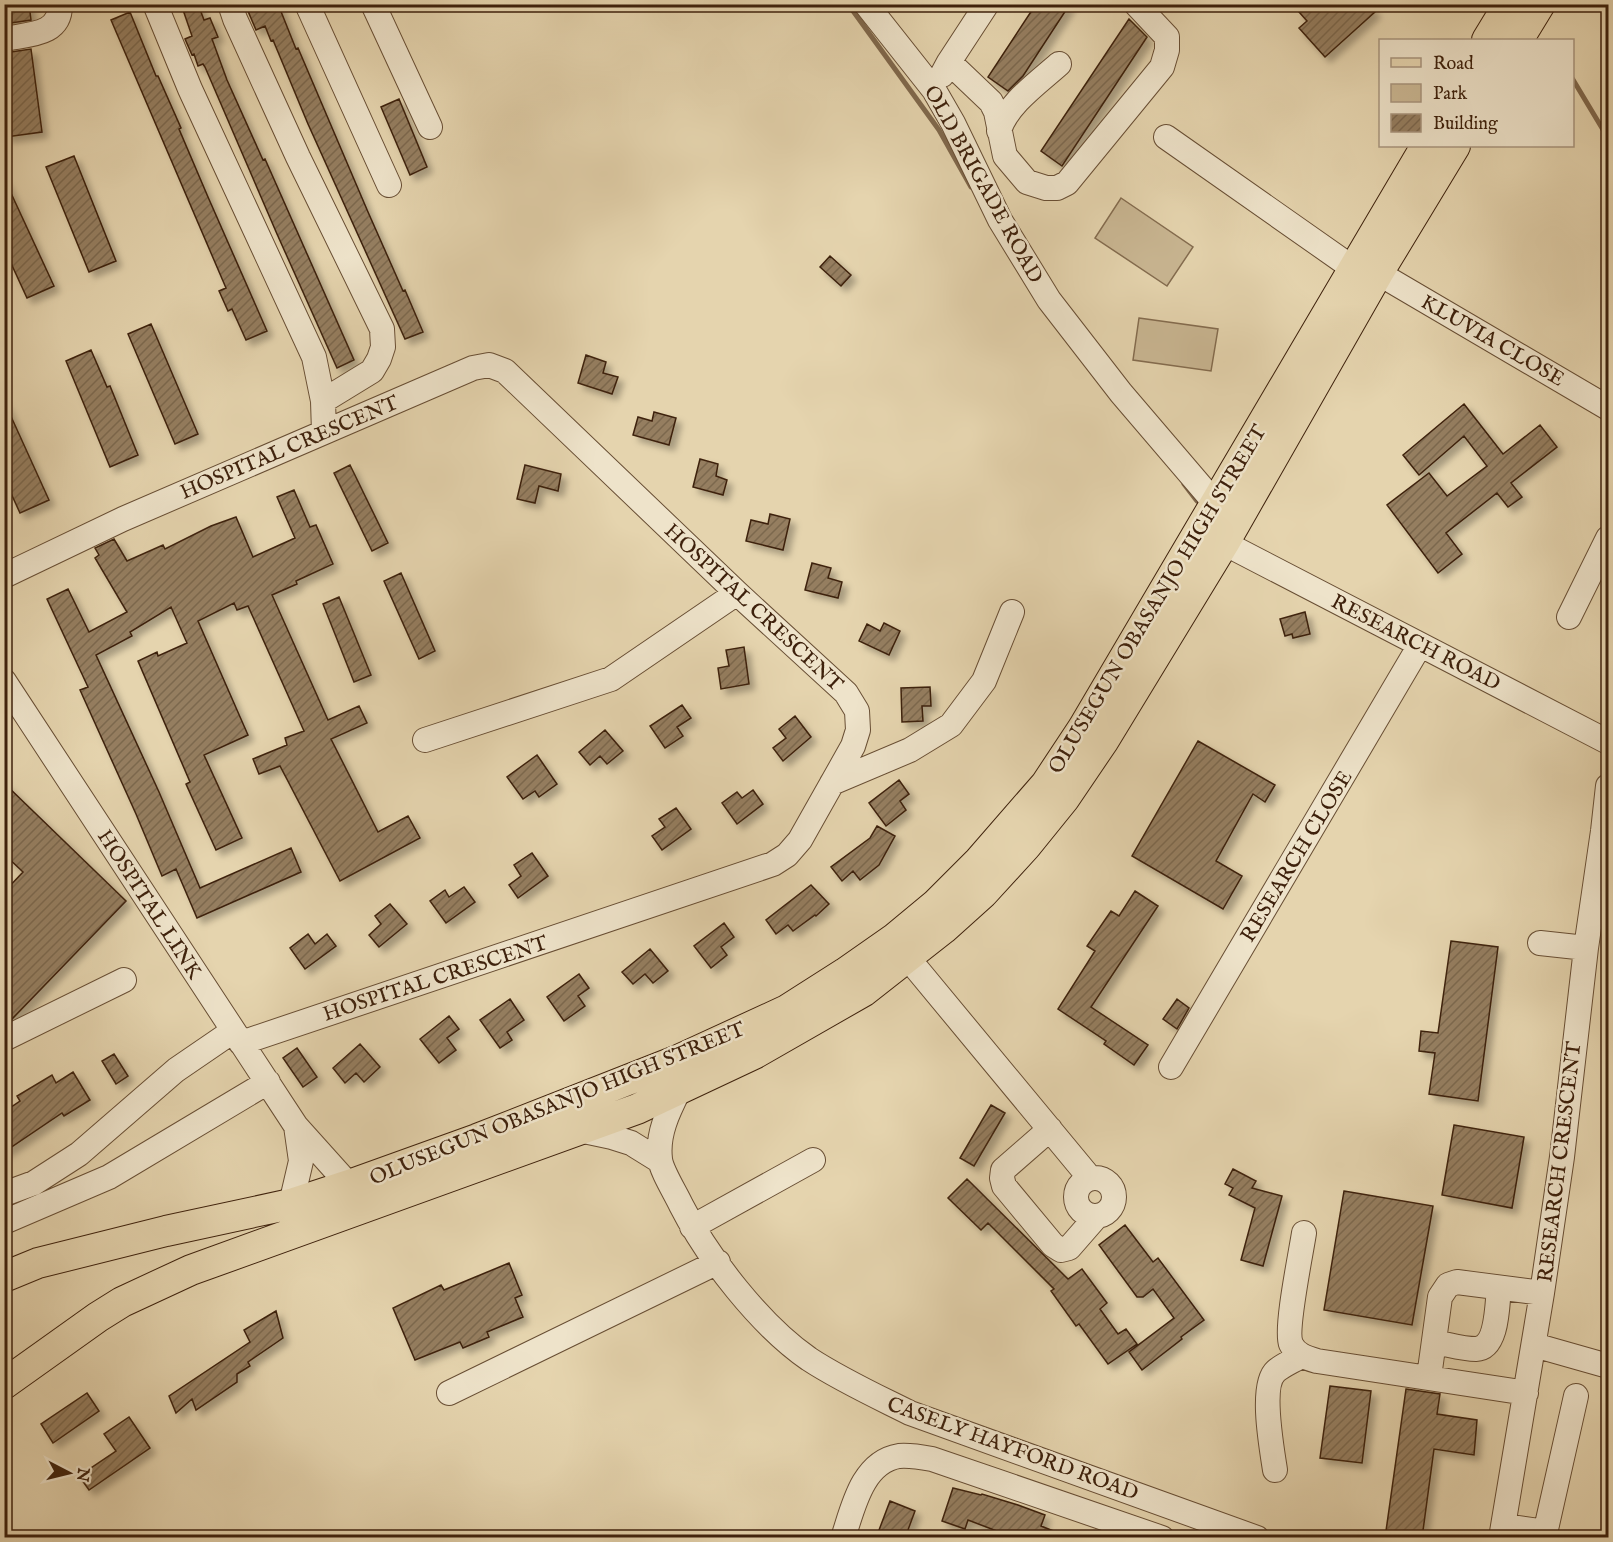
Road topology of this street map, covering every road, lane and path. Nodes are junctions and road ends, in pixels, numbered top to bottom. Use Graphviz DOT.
graph roads {
  1 [pos="60,4"];
  2 [pos="155,4"];
  3 [pos="230,4"];
  4 [pos="307,4"];
  5 [pos="373,4"];
  6 [pos="866,4"];
  7 [pos="987,4"];
  8 [pos="1136,4"];
  9 [pos="1509,4"];
  10 [pos="1540,4"];
  11 [pos="4,39"];
  12 [pos="1488,39"];
  13 [pos="1519,39"];
  14 [pos="949,62"];
  15 [pos="1059,63"];
  16 [pos="934,90"];
  17 [pos="430,127"];
  18 [pos="999,131"];
  19 [pos="1166,137"];
  20 [pos="1426,147"];
  21 [pos="1454,147"];
  22 [pos="1005,156"];
  23 [pos="976,171"];
  24 [pos="389,185"];
  25 [pos="1366,271"];
  26 [pos="323,401"];
  27 [pos="1608,408"];
  28 [pos="324,432"];
  29 [pos="1215,504"];
  30 [pos="1608,538"];
  31 [pos="1224,543"];
  32 [pos="4,576"];
  33 [pos="737,593"];
  34 [pos="1012,612"];
  35 [pos="1569,617"];
  36 [pos="1420,645"];
  37 [pos="4,681"];
  38 [pos="425,740"];
  39 [pos="1608,742"];
  40 [pos="832,783"];
  41 [pos="1608,786"];
  42 [pos="1540,943"];
  43 [pos="1586,948"];
  44 [pos="907,957"];
  45 [pos="124,980"];
  46 [pos="237,1037"];
  47 [pos="4,1039"];
  48 [pos="1171,1067"];
  49 [pos="268,1082"];
  50 [pos="679,1090"];
  51 [pos="296,1126"];
  52 [pos="1050,1129"];
  53 [pos="579,1130"];
  54 [pos="813,1160"];
  55 [pos="660,1161"];
  56 [pos="349,1185"];
  57 [pos="4,1194"];
  58 [pos="291,1204"];
  59 [pos="4,1222"];
  60 [pos="692,1227"];
  61 [pos="1304,1233"];
  62 [pos="718,1262"];
  63 [pos="4,1277"];
  64 [pos="1499,1287"];
  65 [pos="1542,1293"];
  66 [pos="1434,1342"];
  67 [pos="1534,1345"];
  68 [pos="1301,1356"];
  69 [pos="1608,1366"];
  70 [pos="1429,1377"];
  71 [pos="4,1384"];
  72 [pos="449,1393"];
  73 [pos="1526,1393"];
  74 [pos="1576,1396"];
  75 [pos="1275,1470"];
  76 [pos="1503,1532"];
  77 [pos="1545,1534"];
  78 [pos="843,1538"];
  79 [pos="1162,1538"];
  80 [pos="1257,1538"];
  1 -- 11 [label="street"];
  2 -- 26 [label="street"];
  3 -- 26 [label="street"];
  4 -- 24 [label="street"];
  5 -- 17 [label="street"];
  6 -- 16 [label="street, OLD BRIGADE ROAD"];
  7 -- 14 [label="street"];
  8 -- 22 [label="street"];
  9 -- 12 [label="main road"];
  10 -- 13 [label="main road"];
  14 -- 16 [label="street"];
  14 -- 18 [label="street"];
  15 -- 18 [label="street"];
  16 -- 23 [label="street, OLD BRIGADE ROAD"];
  18 -- 22 [label="street"];
  19 -- 25 [label="street, KLUVIA CLOSE"];
  20 -- 25 [label="main road, OLUSEGUN OBASANJO HIGH STREET"];
  21 -- 25 [label="main road, OLUSEGUN OBASANJO HIGH STREET"];
  22 -- 23 [label="street"];
  23 -- 29 [label="street, OLD BRIGADE ROAD"];
  25 -- 27 [label="street, KLUVIA CLOSE"];
  25 -- 29 [label="main road, OLUSEGUN OBASANJO HIGH STREET"];
  25 -- 31 [label="main road, OLUSEGUN OBASANJO HIGH STREET"];
  26 -- 28 [label="street"];
  28 -- 32 [label="street, HOSPITAL CRESCENT"];
  28 -- 33 [label="street, HOSPITAL CRESCENT"];
  29 -- 56 [label="main road, OLUSEGUN OBASANJO HIGH STREET"];
  30 -- 35 [label="street"];
  31 -- 36 [label="street, RESEARCH ROAD"];
  31 -- 44 [label="main road, OLUSEGUN OBASANJO HIGH STREET"];
  33 -- 38 [label="street"];
  33 -- 40 [label="street, HOSPITAL CRESCENT"];
  34 -- 40 [label="street"];
  36 -- 39 [label="street, RESEARCH ROAD"];
  36 -- 48 [label="street, RESEARCH CLOSE"];
  37 -- 46 [label="street, HOSPITAL LINK"];
  40 -- 46 [label="street, HOSPITAL CRESCENT"];
  41 -- 43 [label="street, RESEARCH CRESCENT"];
  42 -- 43 [label="street"];
  43 -- 65 [label="street, RESEARCH CRESCENT"];
  44 -- 50 [label="main road, OLUSEGUN OBASANJO HIGH STREET"];
  44 -- 52 [label="street"];
  45 -- 47 [label="street"];
  46 -- 49 [label="street, HOSPITAL LINK"];
  46 -- 57 [label="street, HOSPITAL CRESCENT"];
  49 -- 51 [label="street, HOSPITAL LINK"];
  49 -- 59 [label="street"];
  50 -- 53 [label="main road, OLUSEGUN OBASANJO HIGH STREET"];
  50 -- 55 [label="street"];
  51 -- 56 [label="street, HOSPITAL LINK"];
  51 -- 58 [label="street, HOSPITAL LINK"];
  52 -- 52 [label="street"];
  53 -- 55 [label="street, OLUSEGUN OBASANJO HIGH STREET"];
  53 -- 71 [label="main road, OLUSEGUN OBASANJO HIGH STREET"];
  54 -- 60 [label="street"];
  55 -- 60 [label="street, CASELY HAYFORD ROAD"];
  56 -- 58 [label="main road, OLUSEGUN OBASANJO HIGH STREET"];
  58 -- 63 [label="main road, OLUSEGUN OBASANJO HIGH STREET"];
  60 -- 62 [label="street, CASELY HAYFORD ROAD"];
  61 -- 68 [label="street"];
  62 -- 72 [label="street"];
  62 -- 80 [label="street, CASELY HAYFORD ROAD"];
  64 -- 65 [label="street"];
  64 -- 66 [label="street"];
  64 -- 66 [label="street"];
  65 -- 67 [label="street, RESEARCH CRESCENT"];
  66 -- 70 [label="street"];
  67 -- 69 [label="street"];
  67 -- 73 [label="street, RESEARCH CRESCENT"];
  68 -- 70 [label="street"];
  68 -- 75 [label="street"];
  70 -- 73 [label="street"];
  73 -- 76 [label="street, RESEARCH CRESCENT"];
  74 -- 77 [label="street"];
  76 -- 77 [label="street"];
  78 -- 79 [label="street"];
}
